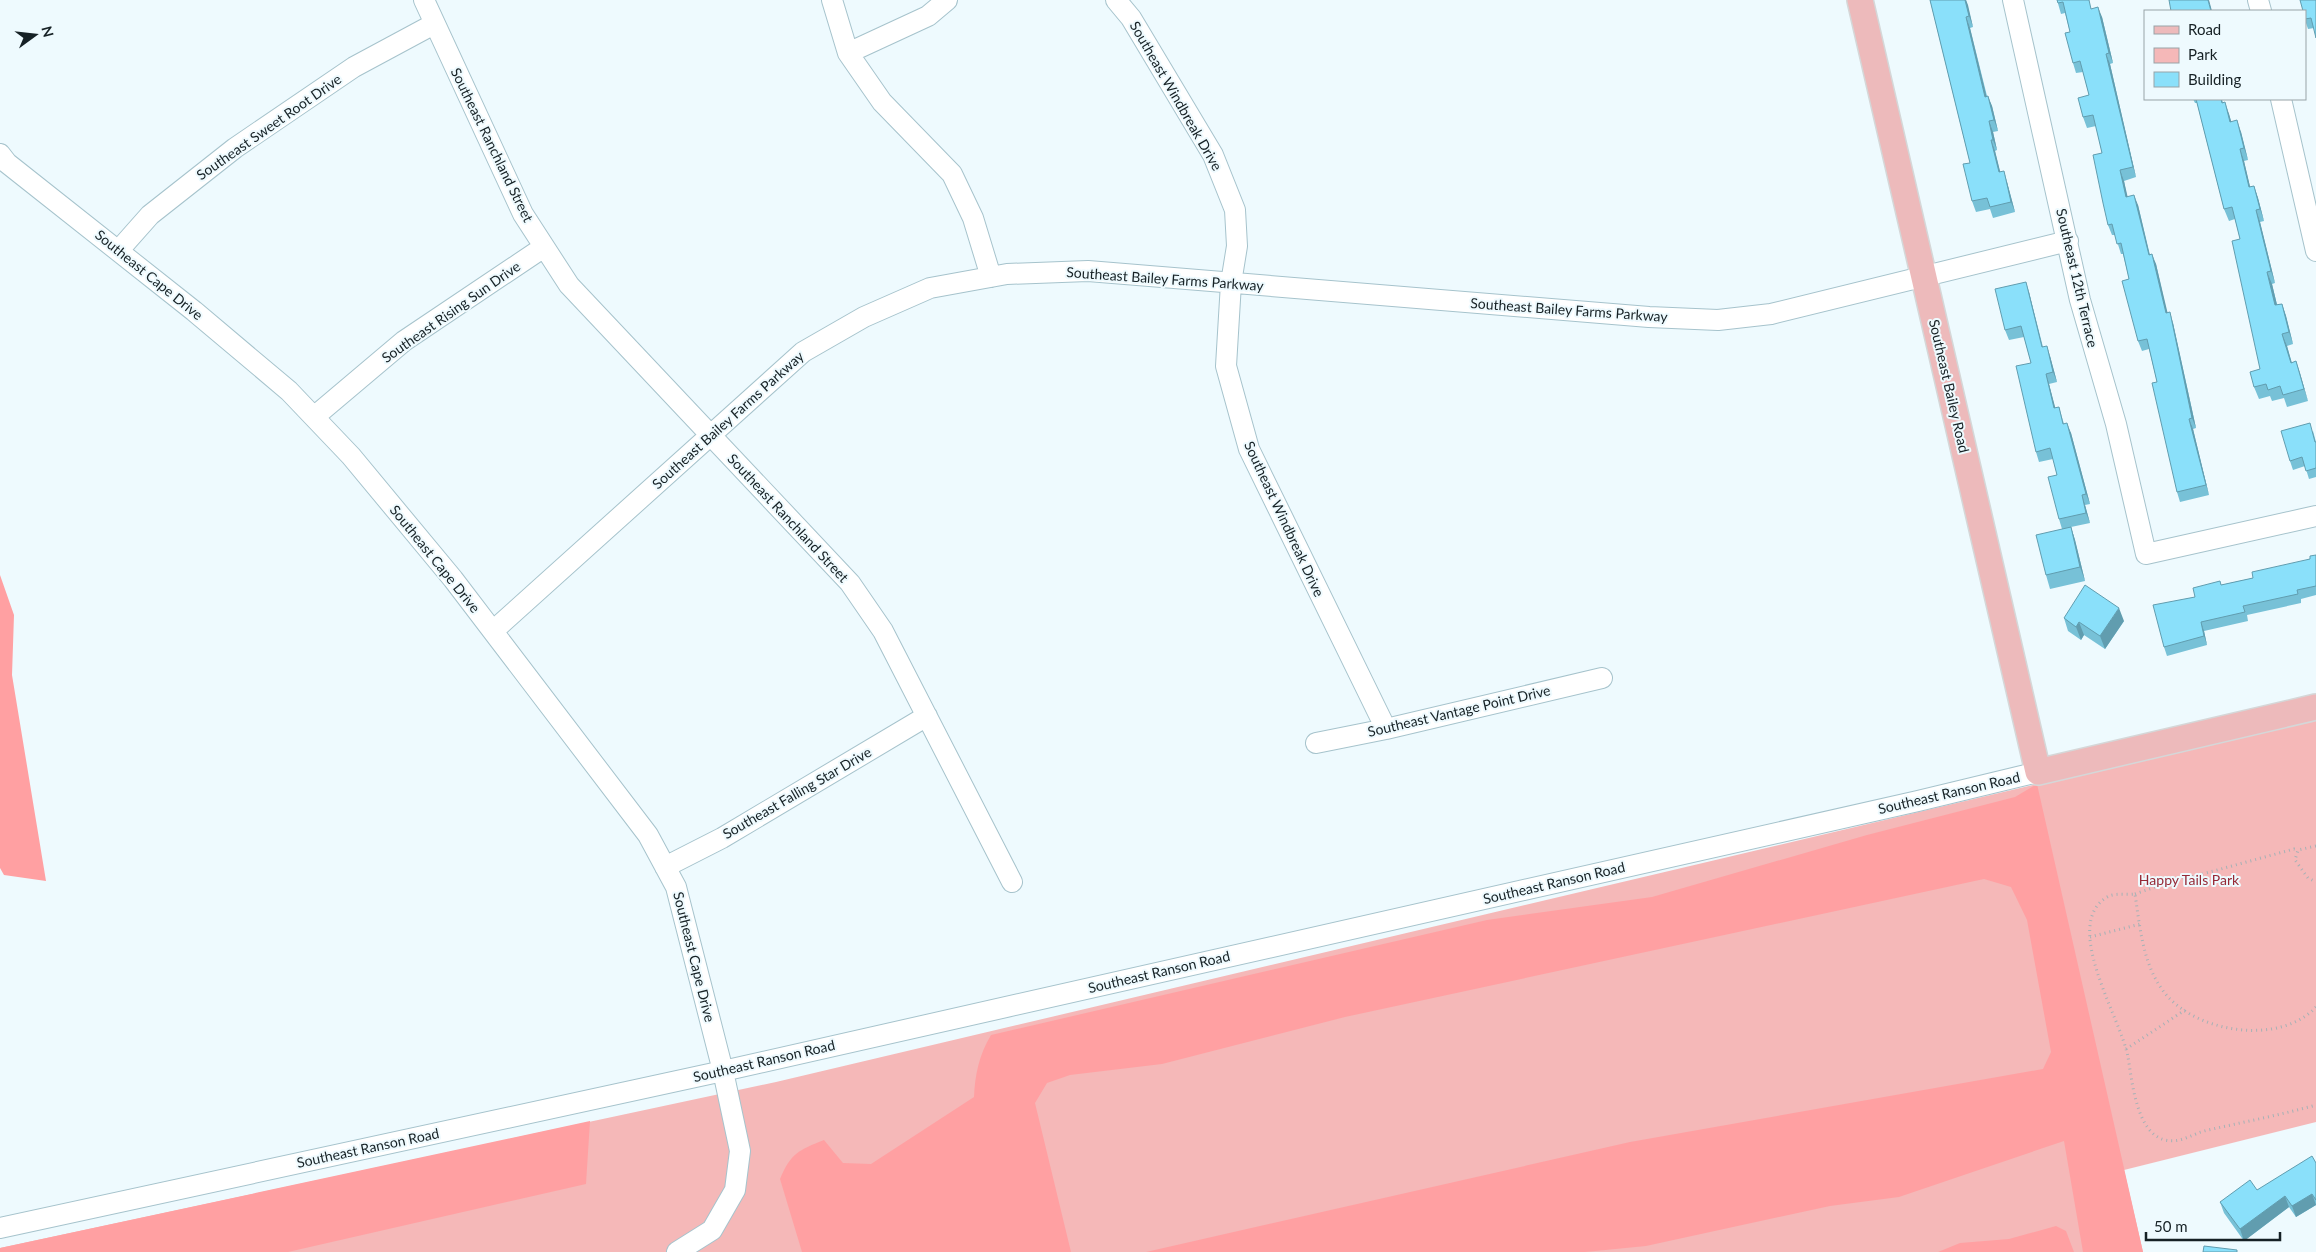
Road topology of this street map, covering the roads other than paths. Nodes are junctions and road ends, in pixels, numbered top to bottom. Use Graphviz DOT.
graph roads {
  1 [pos="424,0"];
  2 [pos="832,0"];
  3 [pos="947,0"];
  4 [pos="1116,0"];
  5 [pos="1860,0"];
  6 [pos="2013,0"];
  7 [pos="434,24"];
  8 [pos="848,53"];
  9 [pos="2281,100"];
  10 [pos="0,154"];
  11 [pos="2068,240"];
  12 [pos="544,247"];
  13 [pos="119,250"];
  14 [pos="2316,251"];
  15 [pos="1924,276"];
  16 [pos="991,277"];
  17 [pos="1231,283"];
  18 [pos="314,417"];
  19 [pos="712,435"];
  20 [pos="2316,516"];
  21 [pos="492,630"];
  22 [pos="1602,678"];
  23 [pos="2316,707"];
  24 [pos="927,716"];
  25 [pos="1386,729"];
  26 [pos="1316,743"];
  27 [pos="2038,772"];
  28 [pos="665,866"];
  29 [pos="1012,882"];
  30 [pos="722,1071"];
  31 [pos="0,1228"];
  32 [pos="677,1252"];
  1 -- 7 [label="street, Southeast Ranchland Street"];
  2 -- 8 [label="street"];
  3 -- 8 [label="street"];
  4 -- 17 [label="street, Southeast Windbreak Drive"];
  5 -- 15 [label="main road, Southeast Bailey Road"];
  6 -- 11 [label="street, Southeast 12th Terrace"];
  7 -- 12 [label="street, Southeast Ranchland Street"];
  7 -- 13 [label="street, Southeast Sweet Root Drive"];
  8 -- 16 [label="street"];
  9 -- 14 [label="street"];
  10 -- 13 [label="street, Southeast Cape Drive"];
  11 -- 15 [label="street, Southeast Bailey Farms Parkway"];
  11 -- 20 [label="street, Southeast 12th Terrace"];
  12 -- 18 [label="street, Southeast Rising Sun Drive"];
  12 -- 19 [label="street, Southeast Ranchland Street"];
  13 -- 18 [label="street, Southeast Cape Drive"];
  15 -- 17 [label="street, Southeast Bailey Farms Parkway"];
  15 -- 27 [label="main road, Southeast Bailey Road"];
  16 -- 17 [label="street, Southeast Bailey Farms Parkway"];
  16 -- 19 [label="street, Southeast Bailey Farms Parkway"];
  17 -- 25 [label="street, Southeast Windbreak Drive"];
  18 -- 21 [label="street, Southeast Cape Drive"];
  19 -- 21 [label="street, Southeast Bailey Farms Parkway"];
  19 -- 24 [label="street, Southeast Ranchland Street"];
  21 -- 28 [label="street, Southeast Cape Drive"];
  22 -- 25 [label="street, Southeast Vantage Point Drive"];
  23 -- 27 [label="main road, Southeast Ranson Road"];
  24 -- 28 [label="street, Southeast Falling Star Drive"];
  24 -- 29 [label="street, Southeast Ranchland Street"];
  25 -- 26 [label="street, Southeast Vantage Point Drive"];
  27 -- 30 [label="street, Southeast Ranson Road"];
  28 -- 30 [label="street, Southeast Cape Drive"];
  30 -- 31 [label="street, Southeast Ranson Road"];
  30 -- 32 [label="street, Southeast Cape Drive"];
}
